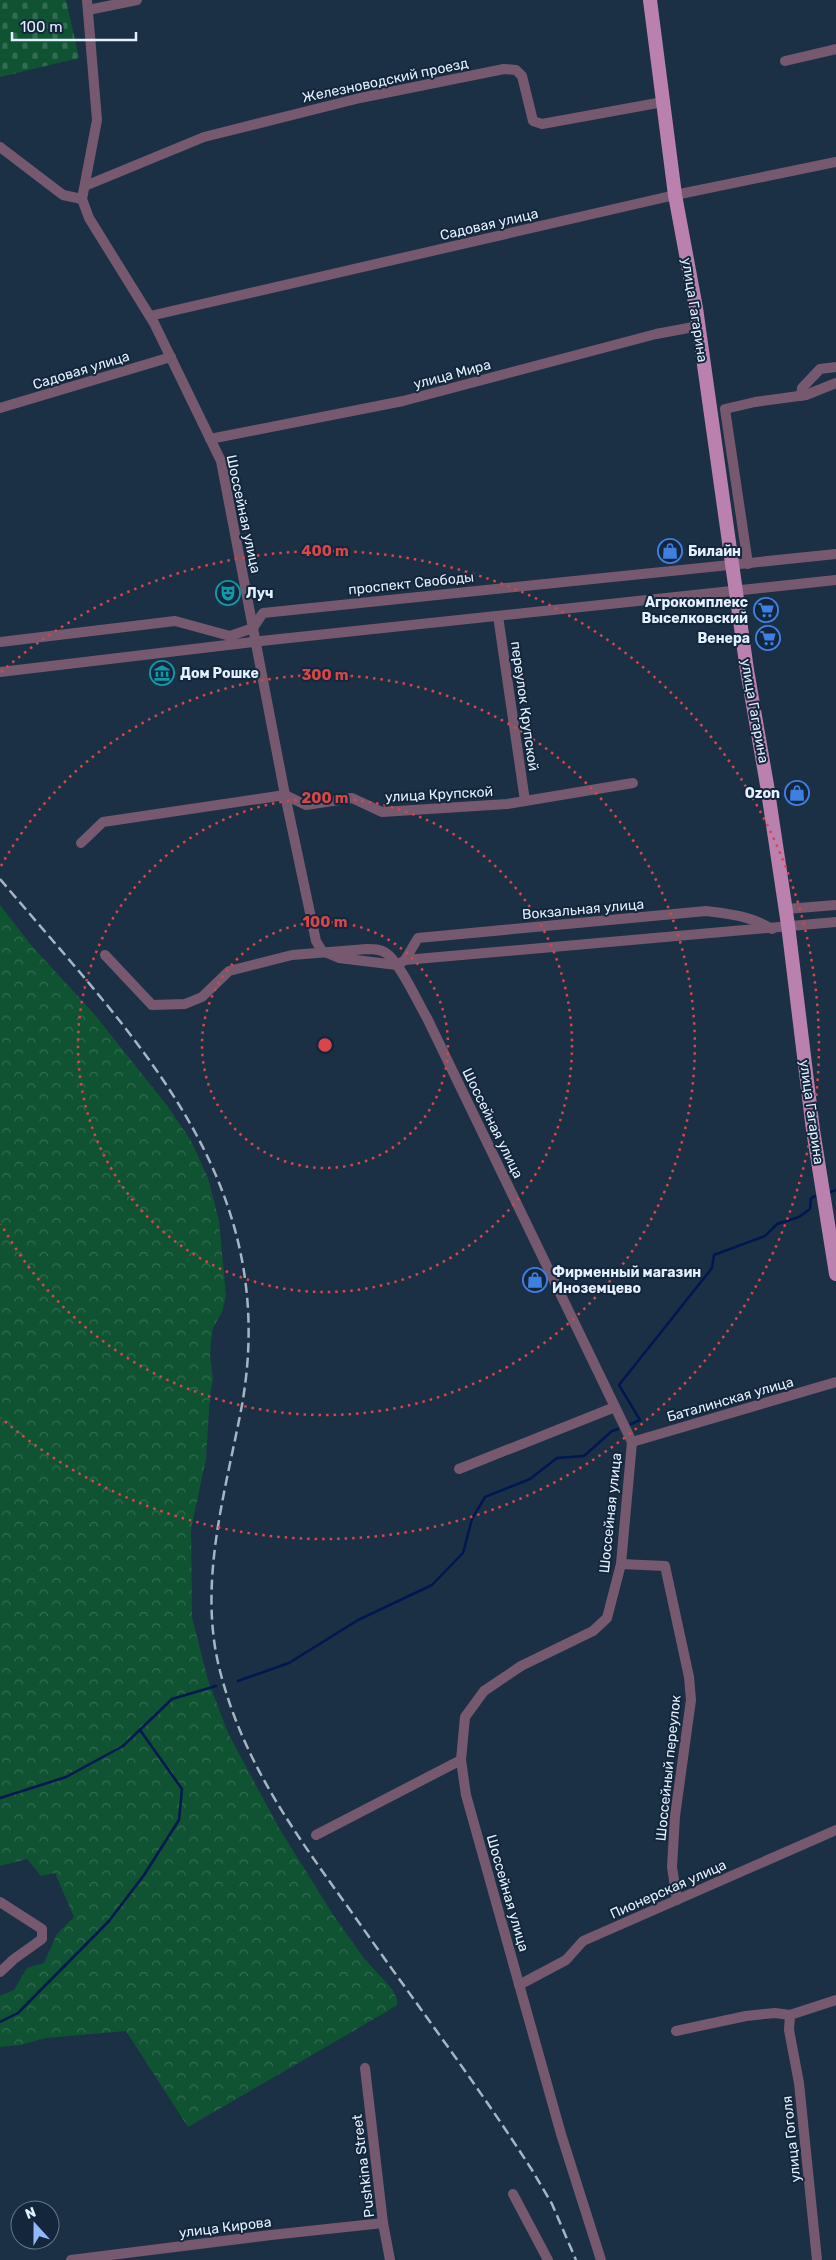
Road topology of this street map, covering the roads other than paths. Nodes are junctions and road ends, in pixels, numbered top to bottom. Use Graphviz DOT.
graph roads {
  1 [pos="137,0"];
  2 [pos="650,0"];
  3 [pos="87,5"];
  4 [pos="836,49"];
  5 [pos="785,61"];
  6 [pos="663,102"];
  7 [pos="0,147"];
  8 [pos="836,162"];
  9 [pos="85,186"];
  10 [pos="675,195"];
  11 [pos="82,199"];
  12 [pos="150,316"];
  13 [pos="699,326"];
  14 [pos="170,357"];
  15 [pos="836,367"];
  16 [pos="836,383"];
  17 [pos="801,396"];
  18 [pos="0,408"];
  19 [pos="210,439"];
  20 [pos="836,554"];
  21 [pos="748,564"];
  22 [pos="733,566"];
  23 [pos="836,580"];
  24 [pos="737,591"];
  25 [pos="498,616"];
  26 [pos="253,628"];
  27 [pos="0,642"];
  28 [pos="256,642"];
  29 [pos="0,672"];
  30 [pos="633,783"];
  31 [pos="285,795"];
  32 [pos="525,801"];
  33 [pos="81,843"];
  34 [pos="836,905"];
  35 [pos="786,909"];
  36 [pos="836,922"];
  37 [pos="788,925"];
  38 [pos="772,929"];
  39 [pos="322,951"];
  40 [pos="105,955"];
  41 [pos="401,962"];
  42 [pos="836,1274"];
  43 [pos="836,1382"];
  44 [pos="614,1407"];
  45 [pos="632,1442"];
  46 [pos="459,1469"];
  47 [pos="621,1564"];
  48 [pos="461,1760"];
  49 [pos="836,1830"];
  50 [pos="316,1835"];
  51 [pos="677,1900"];
  52 [pos="0,1902"];
  53 [pos="0,1972"];
  54 [pos="519,1984"];
  55 [pos="836,2000"];
  56 [pos="790,2016"];
  57 [pos="676,2031"];
  58 [pos="364,2068"];
  59 [pos="513,2194"];
  60 [pos="384,2223"];
  61 [pos="71,2260"];
  62 [pos="390,2260"];
  63 [pos="548,2260"];
  64 [pos="602,2260"];
  65 [pos="817,2260"];
  1 -- 3 [label="street"];
  2 -- 6 [label="main road, улица Гагарина"];
  3 -- 9 [label="street"];
  4 -- 5 [label="street"];
  6 -- 9 [label="street, Железноводский проезд"];
  6 -- 10 [label="main road, улица Гагарина"];
  7 -- 11 [label="street"];
  8 -- 10 [label="street, Садовая улица"];
  9 -- 11 [label="street"];
  10 -- 12 [label="street, Садовая улица"];
  10 -- 13 [label="main road, улица Гагарина"];
  11 -- 12 [label="street, Шоссейная улица"];
  12 -- 14 [label="street, Шоссейная улица"];
  13 -- 19 [label="street, улица Мира"];
  13 -- 22 [label="main road, улица Гагарина"];
  14 -- 18 [label="street, Садовая улица"];
  14 -- 19 [label="street, Шоссейная улица"];
  15 -- 17 [label="street"];
  16 -- 17 [label="street"];
  17 -- 21 [label="street"];
  19 -- 26 [label="street, Шоссейная улица"];
  20 -- 21 [label="street, проспект Свободы"];
  21 -- 22 [label="street, проспект Свободы"];
  22 -- 24 [label="main road, улица Гагарина"];
  22 -- 26 [label="street, проспект Свободы"];
  23 -- 24 [label="street"];
  24 -- 25 [label="street"];
  24 -- 35 [label="main road, улица Гагарина"];
  25 -- 28 [label="street"];
  25 -- 32 [label="street, переулок Крупской"];
  26 -- 27 [label="street, проспект Свободы"];
  26 -- 28 [label="street, Шоссейная улица"];
  28 -- 29 [label="street"];
  28 -- 31 [label="street, Шоссейная улица"];
  30 -- 32 [label="street, улица Крупской"];
  31 -- 32 [label="street, улица Крупской"];
  31 -- 33 [label="street"];
  31 -- 39 [label="street, Шоссейная улица"];
  34 -- 35 [label="street"];
  35 -- 37 [label="main road, улица Гагарина"];
  36 -- 37 [label="street"];
  37 -- 38 [label="street"];
  37 -- 42 [label="main road, улица Гагарина"];
  38 -- 41 [label="street"];
  38 -- 41 [label="street, Вокзальная улица"];
  39 -- 40 [label="street"];
  39 -- 41 [label="street"];
  41 -- 44 [label="street, Шоссейная улица"];
  43 -- 45 [label="street, Баталинская улица"];
  44 -- 45 [label="street, Шоссейная улица"];
  44 -- 46 [label="street"];
  45 -- 47 [label="street, Шоссейная улица"];
  47 -- 48 [label="street, Шоссейная улица"];
  47 -- 51 [label="street, Шоссейный переулок"];
  48 -- 50 [label="street"];
  48 -- 54 [label="street, Шоссейная улица"];
  49 -- 51 [label="street, Пионерская улица"];
  51 -- 54 [label="street, Пионерская улица"];
  52 -- 53 [label="street"];
  54 -- 64 [label="street, Шоссейная улица"];
  55 -- 56 [label="street"];
  56 -- 57 [label="street"];
  56 -- 65 [label="street, улица Гоголя"];
  58 -- 60 [label="street, Pushkina Street"];
  59 -- 63 [label="street"];
  60 -- 61 [label="street, улица Кирова"];
  60 -- 62 [label="street, Pushkina Street"];
}
